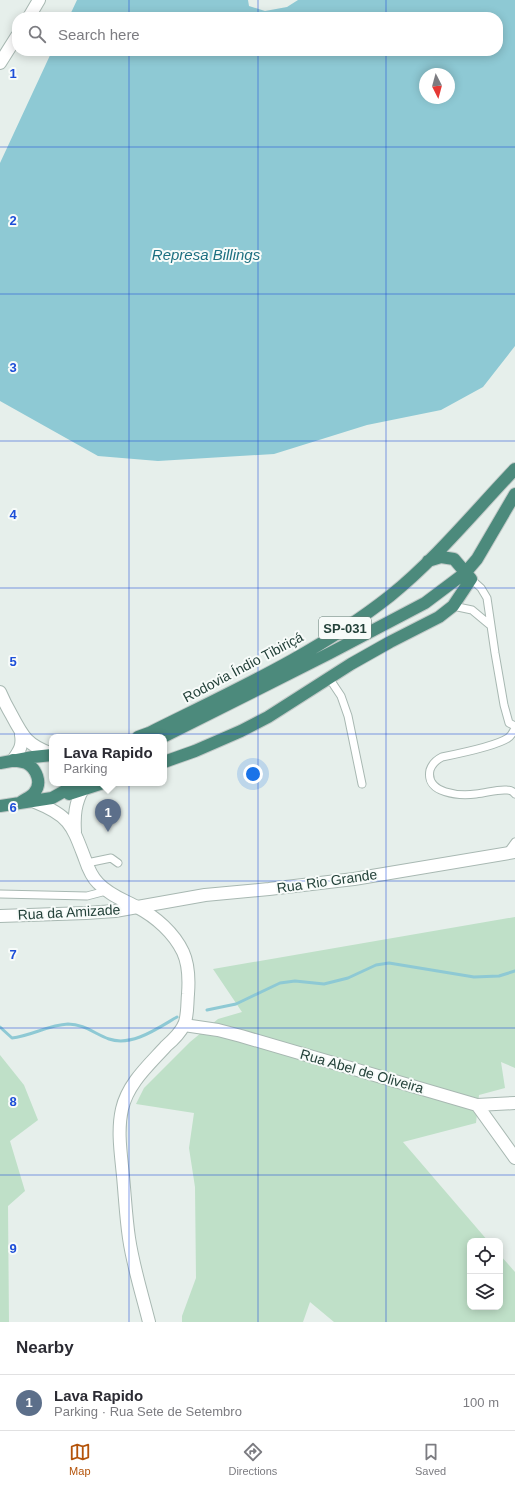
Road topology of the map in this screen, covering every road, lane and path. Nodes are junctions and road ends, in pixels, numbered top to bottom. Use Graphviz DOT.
graph roads {
  1 [pos="39,0"];
  2 [pos="32,12"];
  3 [pos="12,44"];
  4 [pos="0,63"];
  5 [pos="515,469"];
  6 [pos="515,494"];
  7 [pos="427,562"];
  8 [pos="468,576"];
  9 [pos="453,606"];
  10 [pos="490,625"];
  11 [pos="329,678"];
  12 [pos="0,692"];
  13 [pos="515,727"];
  14 [pos="146,734"];
  15 [pos="21,735"];
  16 [pos="167,735"];
  17 [pos="49,754"];
  18 [pos="49,755"];
  19 [pos="13,760"];
  20 [pos="167,761"];
  21 [pos="0,763"];
  22 [pos="362,784"];
  23 [pos="81,786"];
  24 [pos="515,794"];
  25 [pos="35,802"];
  26 [pos="16,804"];
  27 [pos="0,806"];
  28 [pos="75,833"];
  29 [pos="515,842"];
  30 [pos="511,853"];
  31 [pos="86,863"];
  32 [pos="118,863"];
  33 [pos="106,891"];
  34 [pos="0,894"];
  35 [pos="138,907"];
  36 [pos="0,916"];
  37 [pos="184,1024"];
  38 [pos="515,1103"];
  39 [pos="477,1105"];
  40 [pos="515,1158"];
  41 [pos="149,1322"];
  1 -- 2 [label="street"];
  3 -- 4 [label="street"];
  5 -- 7 [label="highway, Rodovia Índio Tibiriçá / SP-031"];
  6 -- 8 [label="highway, Rodovia Índio Tibiriçá / SP-031"];
  7 -- 8 [label="highway"];
  7 -- 14 [label="highway, Rodovia Índio Tibiriçá / SP-031"];
  8 -- 9 [label="highway"];
  8 -- 10 [label="lane"];
  8 -- 16 [label="highway, Rodovia Índio Tibiriçá / SP-031"];
  9 -- 10 [label="lane"];
  9 -- 11 [label="highway"];
  10 -- 13 [label="lane"];
  11 -- 20 [label="highway"];
  11 -- 22 [label="lane"];
  12 -- 15 [label="street"];
  13 -- 24 [label="lane"];
  15 -- 17 [label="street"];
  15 -- 19 [label="street"];
  18 -- 19 [label="highway"];
  19 -- 21 [label="highway"];
  19 -- 26 [label="highway"];
  23 -- 25 [label="highway"];
  23 -- 28 [label="street"];
  25 -- 26 [label="highway"];
  25 -- 28 [label="street"];
  26 -- 27 [label="highway"];
  28 -- 31 [label="street"];
  29 -- 30 [label="lane"];
  30 -- 35 [label="street, Rua Rio Grande"];
  31 -- 32 [label="lane"];
  31 -- 33 [label="street"];
  33 -- 34 [label="lane"];
  33 -- 35 [label="street"];
  35 -- 36 [label="street, Rua da Amizade"];
  35 -- 37 [label="street"];
  37 -- 39 [label="street, Rua Abel de Oliveira"];
  37 -- 41 [label="street"];
  38 -- 39 [label="street, Rua Abel de Oliveira"];
  39 -- 40 [label="street"];
}
